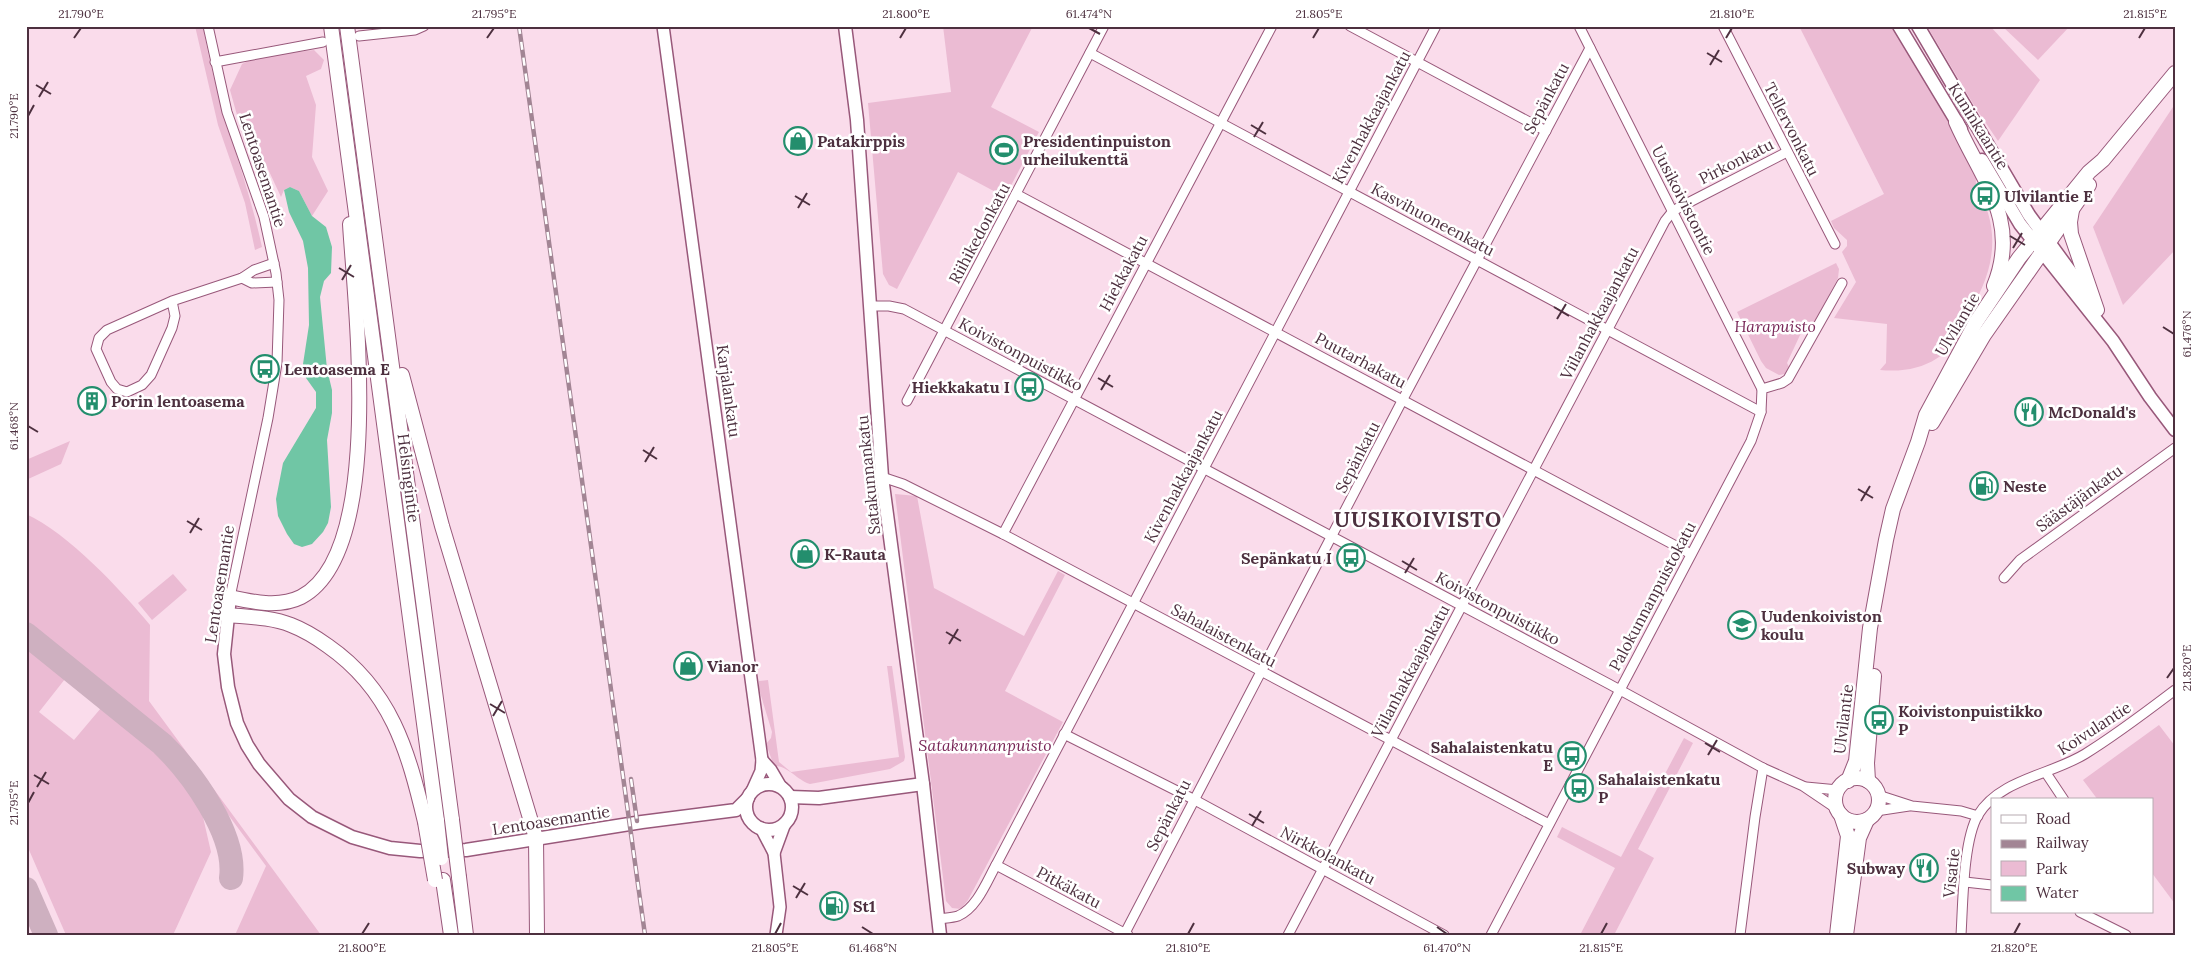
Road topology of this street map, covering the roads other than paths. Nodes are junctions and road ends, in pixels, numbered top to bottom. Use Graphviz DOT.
graph roads {
  1 [pos="208,26"];
  2 [pos="332,26"];
  3 [pos="348,26"];
  4 [pos="424,26"];
  5 [pos="663,26"];
  6 [pos="845,26"];
  7 [pos="1104,26"];
  8 [pos="1272,26"];
  9 [pos="1350,26"];
  10 [pos="1436,26"];
  11 [pos="1579,26"];
  12 [pos="1723,26"];
  13 [pos="1899,26"];
  14 [pos="1918,26"];
  15 [pos="360,36"];
  16 [pos="323,42"];
  17 [pos="1590,48"];
  18 [pos="1090,53"];
  19 [pos="215,62"];
  20 [pos="1417,62"];
  21 [pos="2175,73"];
  22 [pos="343,114"];
  23 [pos="1221,121"];
  24 [pos="1956,122"];
  25 [pos="1546,131"];
  26 [pos="1786,152"];
  27 [pos="2102,160"];
  28 [pos="1349,191"];
  29 [pos="1016,194"];
  30 [pos="2073,207"];
  31 [pos="1673,211"];
  32 [pos="2040,241"];
  33 [pos="1835,244"];
  34 [pos="1478,260"];
  35 [pos="274,263"];
  36 [pos="1145,264"];
  37 [pos="242,278"];
  38 [pos="277,282"];
  39 [pos="1842,283"];
  40 [pos="383,293"];
  41 [pos="172,301"];
  42 [pos="870,306"];
  43 [pos="2097,310"];
  44 [pos="1976,322"];
  45 [pos="944,330"];
  46 [pos="1607,330"];
  47 [pos="1275,332"];
  48 [pos="2113,341"];
  49 [pos="1762,389"];
  50 [pos="1074,400"];
  51 [pos="1403,400"];
  52 [pos="907,401"];
  53 [pos="1761,412"];
  54 [pos="2175,430"];
  55 [pos="1918,442"];
  56 [pos="2175,448"];
  57 [pos="1204,468"];
  58 [pos="1533,470"];
  59 [pos="882,477"];
  60 [pos="1003,534"];
  61 [pos="1332,537"];
  62 [pos="1691,554"];
  63 [pos="1881,570"];
  64 [pos="2004,578"];
  65 [pos="230,597"];
  66 [pos="1132,602"];
  67 [pos="1462,606"];
  68 [pos="227,615"];
  69 [pos="1261,671"];
  70 [pos="1619,690"];
  71 [pos="2175,690"];
  72 [pos="1064,734"];
  73 [pos="1390,740"];
  74 [pos="762,760"];
  75 [pos="1764,768"];
  76 [pos="2046,773"];
  77 [pos="1868,781"];
  78 [pos="924,784"];
  79 [pos="1803,786"];
  80 [pos="1843,786"];
  81 [pos="785,792"];
  82 [pos="750,794"];
  83 [pos="1878,795"];
  84 [pos="818,798"];
  85 [pos="1994,798"];
  86 [pos="2063,798"];
  87 [pos="1193,799"];
  88 [pos="1991,802"];
  89 [pos="1912,806"];
  90 [pos="736,810"];
  91 [pos="792,810"];
  92 [pos="1839,812"];
  93 [pos="1872,815"];
  94 [pos="1978,816"];
  95 [pos="431,821"];
  96 [pos="785,823"];
  97 [pos="1549,824"];
  98 [pos="756,825"];
  99 [pos="536,838"];
  100 [pos="774,853"];
  101 [pos="996,865"];
  102 [pos="1323,870"];
  103 [pos="439,880"];
  104 [pos="1965,882"];
  105 [pos="1991,885"];
  106 [pos="2084,914"];
  107 [pos="938,919"];
  108 [pos="1126,934"];
  109 [pos="444,935"];
  110 [pos="451,935"];
  111 [pos="466,935"];
  112 [pos="538,935"];
  113 [pos="776,935"];
  114 [pos="940,935"];
  115 [pos="1288,935"];
  116 [pos="1444,935"];
  117 [pos="1491,935"];
  118 [pos="1740,935"];
  119 [pos="1837,935"];
  120 [pos="1846,935"];
  121 [pos="1961,935"];
  122 [pos="2126,935"];
  1 -- 19 [label="street, Lentoasemantie"];
  2 -- 22 [label="main road, Helsingintie"];
  3 -- 40 [label="main road, Helsingintie"];
  4 -- 15 [label="street"];
  5 -- 74 [label="street, Karjalankatu"];
  6 -- 42 [label="main road, Satakunnankatu"];
  7 -- 18 [label="street, Riihikedonkatu"];
  8 -- 23 [label="street, Hiekkakatu"];
  9 -- 20 [label="street"];
  10 -- 20 [label="street, Kivenhakkaajankatu"];
  11 -- 17 [label="street, Uusikoivistontie"];
  12 -- 26 [label="street, Tellervonkatu"];
  13 -- 24 [label="main road, Kuninkaantie"];
  14 -- 32 [label="main road, Kuninkaantie"];
  16 -- 19 [label="street"];
  17 -- 25 [label="street, Sepänkatu"];
  17 -- 31 [label="street, Uusikoivistontie"];
  18 -- 23 [label="street, Kasvihuoneenkatu"];
  18 -- 29 [label="street, Riihikedonkatu"];
  19 -- 35 [label="street, Lentoasemantie"];
  20 -- 25 [label="street"];
  20 -- 28 [label="street, Kivenhakkaajankatu"];
  21 -- 27 [label="main road"];
  22 -- 65 [label="main road"];
  22 -- 95 [label="main road, Helsingintie"];
  23 -- 28 [label="street, Kasvihuoneenkatu"];
  23 -- 36 [label="street, Hiekkakatu"];
  24 -- 32 [label="main road, Kuninkaantie"];
  24 -- 44 [label="main road"];
  25 -- 34 [label="street, Sepänkatu"];
  26 -- 31 [label="street, Pirkonkatu"];
  26 -- 33 [label="street, Tellervonkatu"];
  27 -- 30 [label="main road"];
  27 -- 32 [label="main road"];
  28 -- 34 [label="street, Kasvihuoneenkatu"];
  28 -- 47 [label="street, Kivenhakkaajankatu"];
  29 -- 36 [label="street, Puutarhakatu"];
  29 -- 45 [label="street, Riihikedonkatu"];
  30 -- 32 [label="main road"];
  30 -- 43 [label="main road"];
  31 -- 46 [label="street, Viilanhakkaajankatu"];
  31 -- 49 [label="street, Uusikoivistontie"];
  32 -- 43 [label="main road"];
  32 -- 44 [label="main road, Ulvilantie"];
  32 -- 48 [label="main road"];
  32 -- 55 [label="main road, Ulvilantie"];
  34 -- 46 [label="street, Kasvihuoneenkatu"];
  34 -- 51 [label="street, Sepänkatu"];
  35 -- 37 [label="street"];
  35 -- 38 [label="street, Lentoasemantie"];
  36 -- 47 [label="street, Puutarhakatu"];
  36 -- 50 [label="street, Hiekkakatu"];
  37 -- 38 [label="street"];
  37 -- 41 [label="street"];
  38 -- 65 [label="street, Lentoasemantie"];
  39 -- 49 [label="street"];
  40 -- 99 [label="main road"];
  40 -- 111 [label="main road, Helsingintie, bridge"];
  41 -- 41 [label="street"];
  42 -- 45 [label="street, Koivistonpuistikko"];
  42 -- 59 [label="main road, Satakunnankatu"];
  43 -- 48 [label="main road"];
  44 -- 55 [label="main road, Ulvilantie"];
  45 -- 50 [label="street, Koivistonpuistikko"];
  45 -- 52 [label="street, Riihikedonkatu"];
  46 -- 53 [label="street, Kasvihuoneenkatu"];
  46 -- 58 [label="street, Viilanhakkaajankatu"];
  47 -- 51 [label="street, Puutarhakatu"];
  47 -- 57 [label="street, Kivenhakkaajankatu"];
  48 -- 54 [label="main road"];
  49 -- 53 [label="street, Palokunnanpuistokatu"];
  50 -- 57 [label="street, Koivistonpuistikko"];
  50 -- 60 [label="street, Hiekkakatu"];
  51 -- 58 [label="street, Puutarhakatu"];
  51 -- 61 [label="street, Sepänkatu"];
  53 -- 62 [label="street, Palokunnanpuistokatu"];
  55 -- 63 [label="main road, Ulvilantie"];
  56 -- 64 [label="street, Säästäjänkatu"];
  57 -- 61 [label="street, Koivistonpuistikko"];
  57 -- 66 [label="street, Kivenhakkaajankatu"];
  58 -- 62 [label="street, Puutarhakatu"];
  58 -- 67 [label="street, Viilanhakkaajankatu"];
  59 -- 60 [label="street, Sahalaistenkatu"];
  59 -- 78 [label="main road, Satakunnankatu"];
  60 -- 66 [label="street, Sahalaistenkatu"];
  61 -- 67 [label="street, Koivistonpuistikko"];
  61 -- 69 [label="street, Sepänkatu"];
  62 -- 70 [label="street, Palokunnanpuistokatu"];
  63 -- 77 [label="main road, Ulvilantie"];
  63 -- 80 [label="main road, Ulvilantie"];
  65 -- 68 [label="main road, Lentoasemantie"];
  66 -- 69 [label="street, Sahalaistenkatu"];
  66 -- 72 [label="street, Kivenhakkaajankatu"];
  67 -- 70 [label="street, Koivistonpuistikko"];
  67 -- 73 [label="street, Viilanhakkaajankatu"];
  68 -- 95 [label="main road"];
  68 -- 99 [label="main road, Lentoasemantie"];
  69 -- 73 [label="street, Sahalaistenkatu"];
  69 -- 87 [label="street, Sepänkatu"];
  70 -- 75 [label="street, Koivistonpuistikko"];
  70 -- 97 [label="street, Palokunnanpuistokatu"];
  71 -- 76 [label="street, Koivulantie"];
  72 -- 87 [label="street, Nirkkolankatu"];
  72 -- 101 [label="street, Kivenhakkaajankatu"];
  73 -- 97 [label="street, Sahalaistenkatu"];
  73 -- 102 [label="street, Viilanhakkaajankatu"];
  74 -- 81 [label="street, Karjalankatu"];
  74 -- 82 [label="street, Karjalankatu"];
  75 -- 79 [label="street, Koivistonpuistikko"];
  75 -- 118 [label="street"];
  76 -- 85 [label="street, Koivulantie"];
  76 -- 86 [label="street"];
  77 -- 80 [label="main road"];
  77 -- 83 [label="main road"];
  78 -- 84 [label="main road"];
  78 -- 107 [label="main road, Satakunnankatu"];
  79 -- 80 [label="street, Koivistonpuistikko"];
  79 -- 92 [label="street, Koivistonpuistikko"];
  80 -- 92 [label="main road"];
  81 -- 82 [label="main road"];
  81 -- 84 [label="main road"];
  81 -- 91 [label="main road"];
  82 -- 90 [label="main road"];
  82 -- 98 [label="main road"];
  83 -- 89 [label="street"];
  83 -- 93 [label="main road"];
  84 -- 91 [label="main road"];
  87 -- 102 [label="street, Nirkkolankatu"];
  87 -- 108 [label="street, Sepänkatu"];
  88 -- 94 [label="street, Koivulantie"];
  89 -- 93 [label="street"];
  89 -- 94 [label="street"];
  90 -- 98 [label="main road"];
  90 -- 99 [label="main road, Lentoasemantie"];
  91 -- 96 [label="main road"];
  92 -- 93 [label="main road"];
  92 -- 119 [label="main road"];
  93 -- 120 [label="main road"];
  94 -- 104 [label="street, Visatie"];
  95 -- 103 [label="main road, Helsingintie, bridge"];
  96 -- 98 [label="main road"];
  96 -- 100 [label="street"];
  97 -- 117 [label="street, Palokunnanpuistokatu"];
  98 -- 100 [label="street"];
  99 -- 112 [label="main road"];
  100 -- 113 [label="street"];
  101 -- 107 [label="street, Kivenhakkaajankatu"];
  101 -- 108 [label="street, Pitkäkatu"];
  102 -- 115 [label="street, Viilanhakkaajankatu"];
  102 -- 116 [label="street, Nirkkolankatu"];
  103 -- 109 [label="main road"];
  103 -- 110 [label="main road, Helsingintie"];
  104 -- 105 [label="street"];
  104 -- 121 [label="street, Visatie"];
  106 -- 122 [label="street"];
  107 -- 114 [label="main road, Satakunnankatu"];
}
